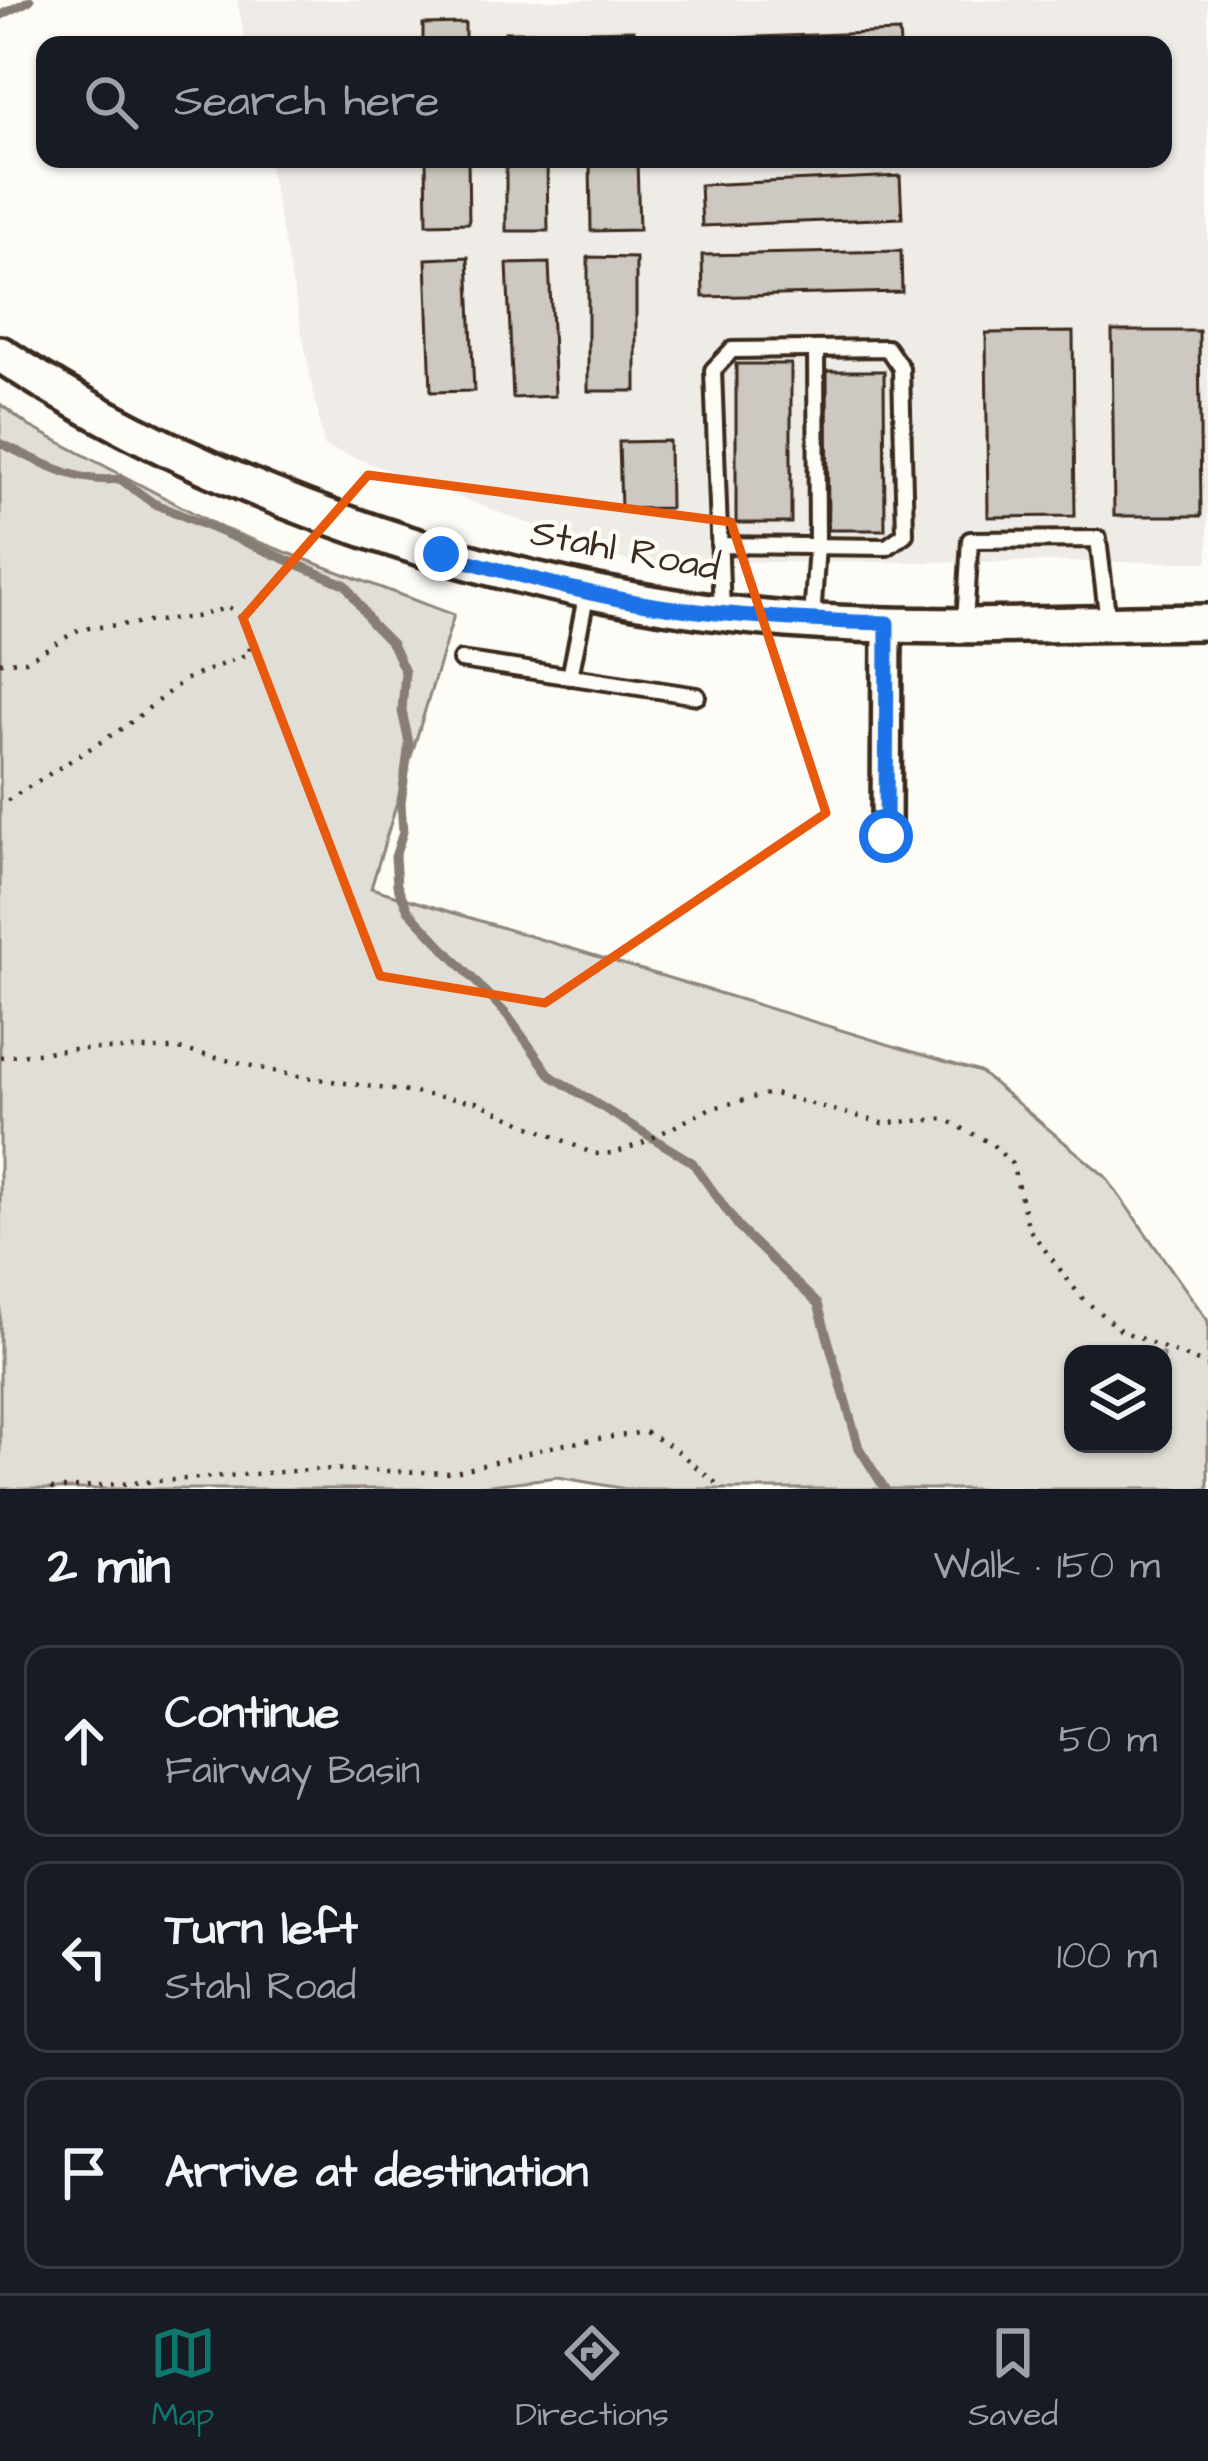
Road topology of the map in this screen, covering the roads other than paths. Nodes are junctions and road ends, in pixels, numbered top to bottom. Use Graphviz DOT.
graph roads {
  1 [pos="816,349"];
  2 [pos="0,354"];
  3 [pos="719,545"];
  4 [pos="817,545"];
  5 [pos="587,592"];
  6 [pos="722,613"];
  7 [pos="812,621"];
  8 [pos="1108,622"];
  9 [pos="1208,622"];
  10 [pos="887,623"];
  11 [pos="965,623"];
  12 [pos="461,660"];
  13 [pos="570,676"];
  14 [pos="697,696"];
  15 [pos="886,836"];
  1 -- 3 [label="lane"];
  1 -- 4 [label="lane"];
  1 -- 4 [label="lane"];
  2 -- 5 [label="street, Stahl Road"];
  3 -- 4 [label="lane"];
  3 -- 6 [label="lane"];
  4 -- 7 [label="lane"];
  5 -- 6 [label="street, Stahl Road"];
  5 -- 13 [label="lane"];
  6 -- 7 [label="street, Stahl Road"];
  7 -- 10 [label="street, Stahl Road"];
  8 -- 9 [label="street, Stahl Road"];
  8 -- 11 [label="street, Stahl Road"];
  8 -- 11 [label="lane"];
  10 -- 11 [label="street, Stahl Road"];
  10 -- 15 [label="street"];
  12 -- 13 [label="lane"];
  13 -- 14 [label="lane"];
}
